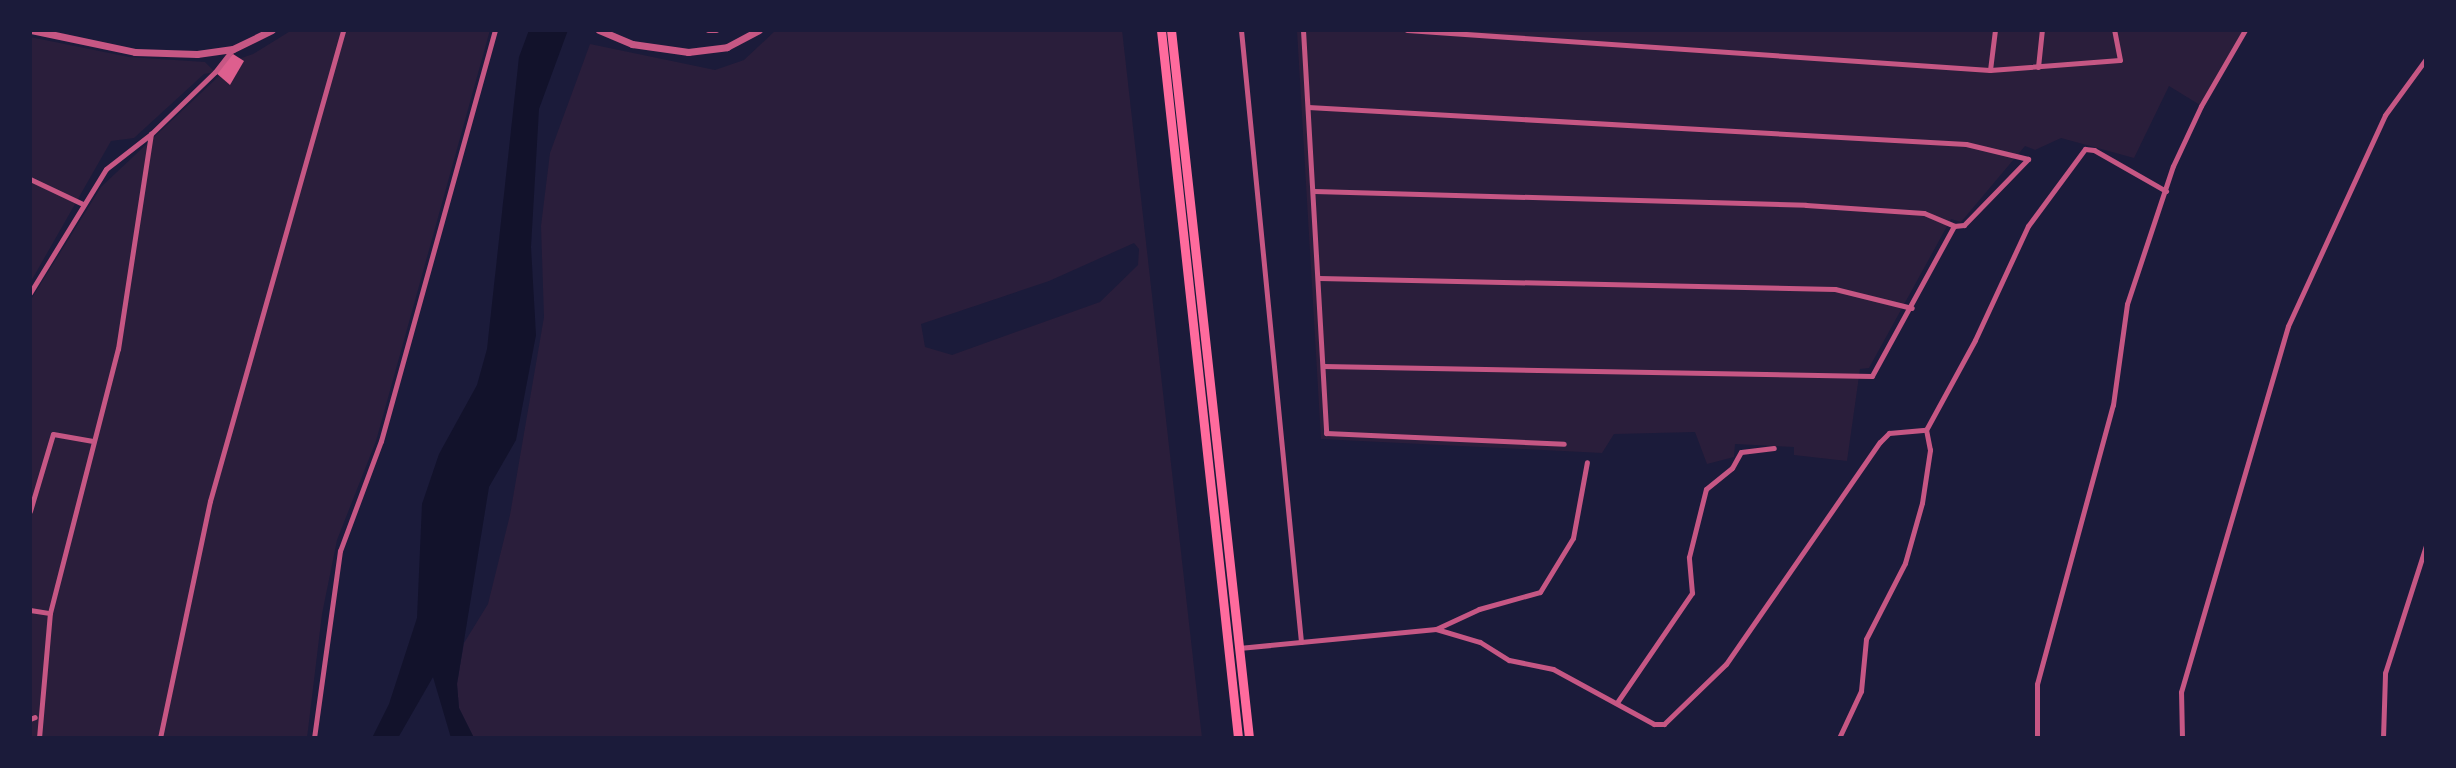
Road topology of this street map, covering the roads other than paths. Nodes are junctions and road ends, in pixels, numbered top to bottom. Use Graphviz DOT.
graph roads {
  1 [pos="32,30"];
  2 [pos="272,30"];
  3 [pos="344,30"];
  4 [pos="495,30"];
  5 [pos="599,30"];
  6 [pos="708,30"];
  7 [pos="716,30"];
  8 [pos="759,30"];
  9 [pos="1161,30"];
  10 [pos="1171,30"];
  11 [pos="1241,30"];
  12 [pos="1303,30"];
  13 [pos="1407,30"];
  14 [pos="1995,30"];
  15 [pos="2042,30"];
  16 [pos="2114,30"];
  17 [pos="2245,30"];
  18 [pos="233,49"];
  19 [pos="2426,59"];
  20 [pos="2038,67"];
  21 [pos="1990,70"];
  22 [pos="1308,107"];
  23 [pos="151,134"];
  24 [pos="30,179"];
  25 [pos="1314,191"];
  26 [pos="2166,191"];
  27 [pos="83,204"];
  28 [pos="1954,226"];
  29 [pos="1319,278"];
  30 [pos="30,293"];
  31 [pos="1912,308"];
  32 [pos="1323,366"];
  33 [pos="1926,430"];
  34 [pos="91,441"];
  35 [pos="1564,444"];
  36 [pos="1774,448"];
  37 [pos="1587,462"];
  38 [pos="30,511"];
  39 [pos="2426,545"];
  40 [pos="30,610"];
  41 [pos="50,613"];
  42 [pos="1436,629"];
  43 [pos="1301,642"];
  44 [pos="1239,648"];
  45 [pos="1618,701"];
  46 [pos="39,738"];
  47 [pos="160,738"];
  48 [pos="314,738"];
  49 [pos="1238,738"];
  50 [pos="1249,738"];
  51 [pos="1839,738"];
  52 [pos="2037,738"];
  53 [pos="2182,738"];
  54 [pos="2383,738"];
  1 -- 18 [label="street"];
  2 -- 18 [label="street"];
  3 -- 47 [label="street"];
  4 -- 48 [label="street"];
  5 -- 8 [label="street"];
  6 -- 7 [label="street"];
  9 -- 49 [label="main road"];
  10 -- 44 [label="main road"];
  11 -- 43 [label="street"];
  12 -- 22 [label="street"];
  13 -- 21 [label="street"];
  14 -- 21 [label="street"];
  15 -- 20 [label="street"];
  16 -- 20 [label="street"];
  17 -- 26 [label="street"];
  18 -- 23 [label="street"];
  19 -- 53 [label="street"];
  20 -- 21 [label="street"];
  22 -- 25 [label="street"];
  22 -- 28 [label="street"];
  23 -- 27 [label="street"];
  23 -- 41 [label="street"];
  24 -- 27 [label="street"];
  25 -- 28 [label="street"];
  25 -- 29 [label="street"];
  26 -- 33 [label="street"];
  26 -- 52 [label="street"];
  27 -- 30 [label="street"];
  28 -- 31 [label="street"];
  29 -- 31 [label="street"];
  29 -- 32 [label="street"];
  31 -- 32 [label="street"];
  32 -- 35 [label="street"];
  33 -- 45 [label="street"];
  33 -- 51 [label="street"];
  34 -- 38 [label="street"];
  36 -- 45 [label="street"];
  37 -- 42 [label="street"];
  39 -- 54 [label="street"];
  40 -- 41 [label="street"];
  41 -- 46 [label="street"];
  42 -- 43 [label="street"];
  42 -- 45 [label="street"];
  43 -- 44 [label="street"];
  44 -- 50 [label="main road"];
}
